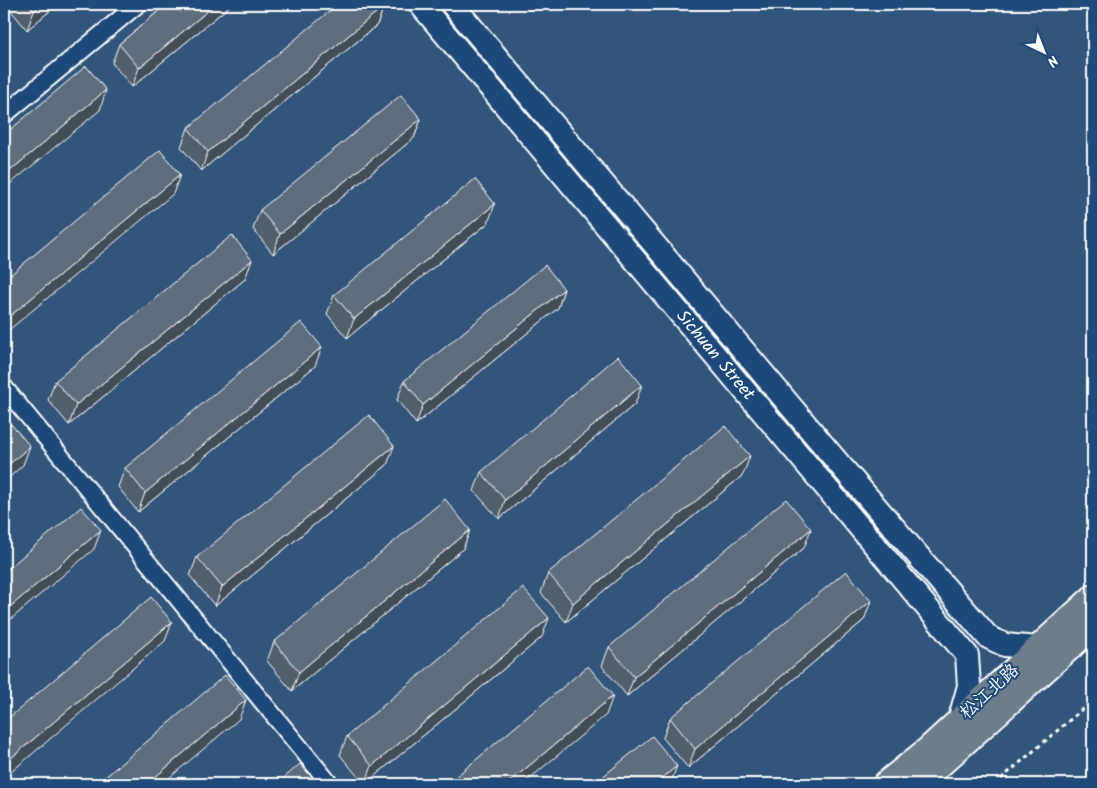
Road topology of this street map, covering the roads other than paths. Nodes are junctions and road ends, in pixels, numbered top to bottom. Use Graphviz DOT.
graph roads {
  1 [pos="138,4"];
  2 [pos="420,4"];
  3 [pos="452,4"];
  4 [pos="4,115"];
  5 [pos="4,387"];
  6 [pos="1093,598"];
  7 [pos="1093,626"];
  8 [pos="1039,648"];
  9 [pos="959,721"];
  10 [pos="330,784"];
  11 [pos="886,784"];
  12 [pos="918,784"];
  1 -- 4 [label="street"];
  2 -- 9 [label="main road, Sichuan Street"];
  3 -- 8 [label="main road, Sichuan Street"];
  5 -- 10 [label="street"];
  6 -- 8 [label="main road, 松江北路"];
  7 -- 12 [label="main road, 松江北路"];
  8 -- 9 [label="main road, 松江北路"];
  9 -- 11 [label="main road, 松江北路"];
}
